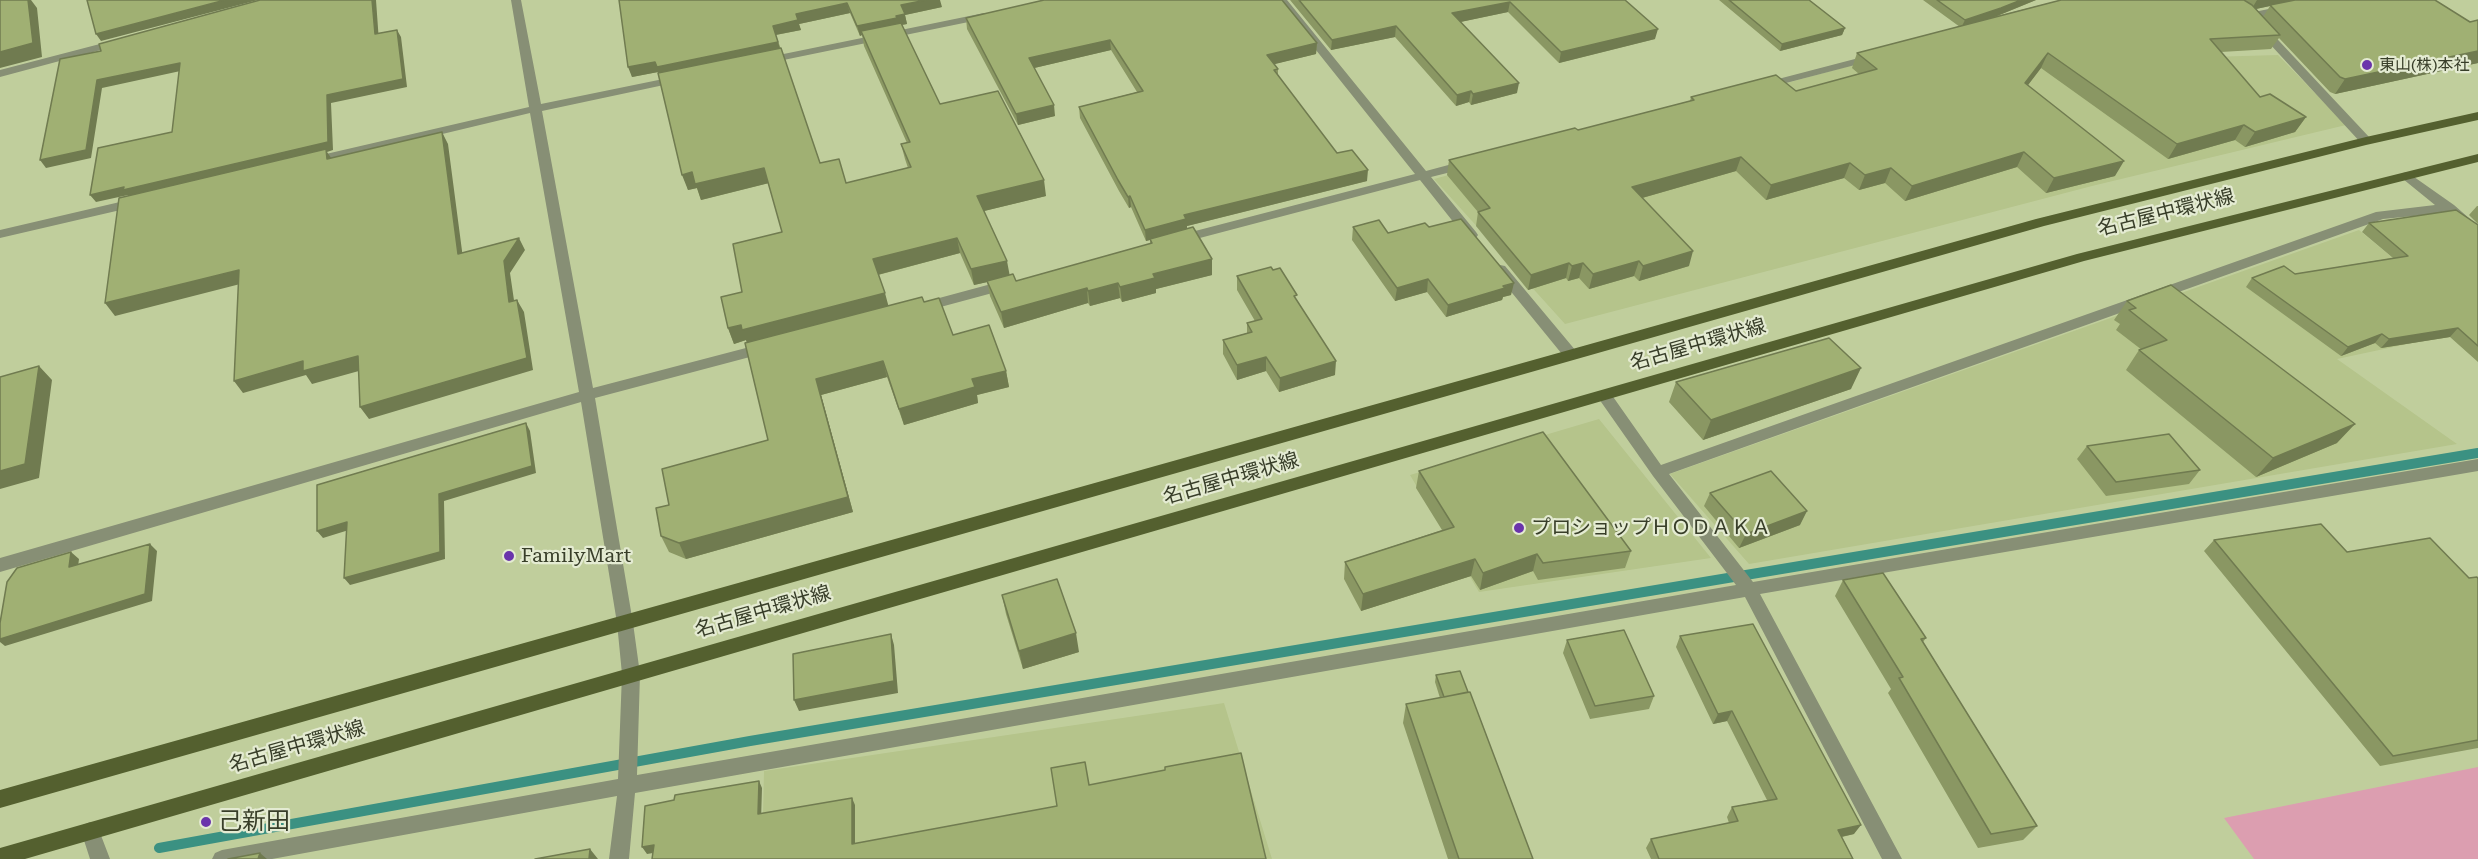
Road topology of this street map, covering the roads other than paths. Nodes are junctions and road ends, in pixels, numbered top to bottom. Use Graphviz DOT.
graph roads {
  1 [pos="516,0"];
  2 [pos="1281,0"];
  3 [pos="2318,0"];
  4 [pos="1002,12"];
  5 [pos="134,38"];
  6 [pos="1893,51"];
  7 [pos="756,63"];
  8 [pos="0,74"];
  9 [pos="686,77"];
  10 [pos="1744,91"];
  11 [pos="534,109"];
  12 [pos="2478,116"];
  13 [pos="2367,141"];
  14 [pos="2478,158"];
  15 [pos="1480,160"];
  16 [pos="302,163"];
  17 [pos="1423,176"];
  18 [pos="2407,176"];
  19 [pos="151,199"];
  20 [pos="2449,208"];
  21 [pos="2478,233"];
  22 [pos="0,234"];
  23 [pos="1167,243"];
  24 [pos="1016,282"];
  25 [pos="912,310"];
  26 [pos="784,343"];
  27 [pos="1571,355"];
  28 [pos="587,395"];
  29 [pos="1604,395"];
  30 [pos="2478,465"];
  31 [pos="1658,472"];
  32 [pos="0,565"];
  33 [pos="1748,587"];
  34 [pos="625,623"];
  35 [pos="631,674"];
  36 [pos="627,782"];
  37 [pos="0,799"];
  38 [pos="90,831"];
  39 [pos="0,857"];
  40 [pos="100,859"];
  41 [pos="222,859"];
  42 [pos="619,859"];
  43 [pos="1892,859"];
  1 -- 11 [label="street"];
  2 -- 17 [label="street"];
  3 -- 13 [label="street"];
  4 -- 7 [label="street"];
  5 -- 8 [label="street"];
  6 -- 10 [label="street"];
  9 -- 11 [label="street"];
  11 -- 16 [label="street"];
  11 -- 28 [label="street"];
  12 -- 13 [label="main road, 名古屋中環状線"];
  13 -- 27 [label="main road, 名古屋中環状線"];
  14 -- 18 [label="main road, 名古屋中環状線"];
  15 -- 17 [label="street"];
  17 -- 23 [label="street"];
  17 -- 27 [label="street"];
  18 -- 20 [label="street"];
  18 -- 29 [label="main road, 名古屋中環状線"];
  19 -- 22 [label="street"];
  20 -- 21 [label="street"];
  20 -- 31 [label="street"];
  24 -- 25 [label="street"];
  26 -- 28 [label="street"];
  27 -- 34 [label="main road, 名古屋中環状線"];
  28 -- 32 [label="street"];
  28 -- 34 [label="street"];
  29 -- 31 [label="street"];
  29 -- 35 [label="main road, 名古屋中環状線"];
  30 -- 33 [label="street"];
  31 -- 33 [label="street"];
  33 -- 36 [label="street"];
  33 -- 43 [label="street"];
  34 -- 35 [label="street"];
  34 -- 37 [label="main road, 名古屋中環状線"];
  35 -- 36 [label="street"];
  35 -- 38 [label="main road, 名古屋中環状線"];
  36 -- 41 [label="street"];
  36 -- 42 [label="street"];
  38 -- 39 [label="main road, 名古屋中環状線"];
  38 -- 40 [label="street"];
}
